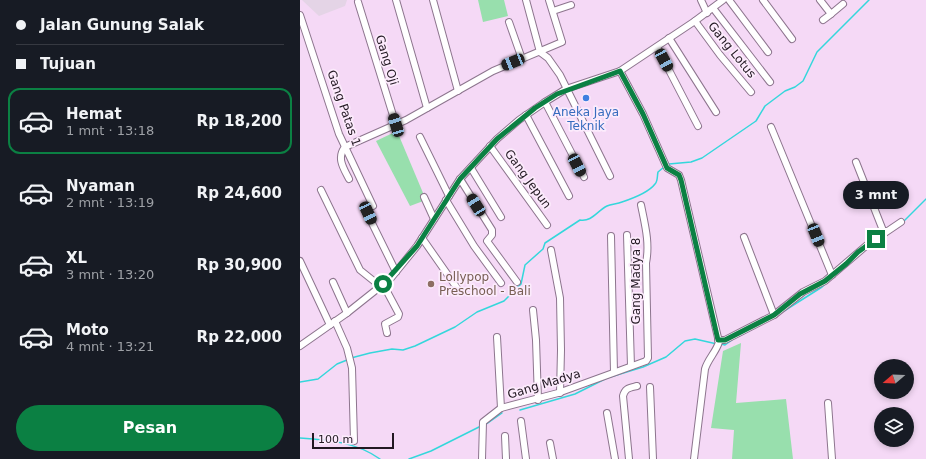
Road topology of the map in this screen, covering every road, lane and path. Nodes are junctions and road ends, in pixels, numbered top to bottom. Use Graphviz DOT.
graph roads {
  1 [pos="396,0"];
  2 [pos="433,0"];
  3 [pos="526,0"];
  4 [pos="549,0"];
  5 [pos="701,0"];
  6 [pos="723,0"];
  7 [pos="729,0"];
  8 [pos="763,0"];
  9 [pos="820,0"];
  10 [pos="358,2"];
  11 [pos="843,4"];
  12 [pos="572,5"];
  13 [pos="713,8"];
  14 [pos="553,11"];
  15 [pos="708,13"];
  16 [pos="831,14"];
  17 [pos="300,15"];
  18 [pos="823,20"];
  19 [pos="509,22"];
  20 [pos="695,22"];
  21 [pos="669,38"];
  22 [pos="792,39"];
  23 [pos="657,47"];
  24 [pos="540,52"];
  25 [pos="768,52"];
  26 [pos="522,59"];
  27 [pos="620,71"];
  28 [pos="770,82"];
  29 [pos="566,90"];
  30 [pos="458,91"];
  31 [pos="751,92"];
  32 [pos="545,102"];
  33 [pos="427,108"];
  34 [pos="716,112"];
  35 [pos="526,116"];
  36 [pos="396,125"];
  37 [pos="698,126"];
  38 [pos="771,127"];
  39 [pos="420,137"];
  40 [pos="490,146"];
  41 [pos="344,147"];
  42 [pos="856,162"];
  43 [pos="471,168"];
  44 [pos="610,176"];
  45 [pos="584,177"];
  46 [pos="349,179"];
  47 [pos="460,179"];
  48 [pos="321,190"];
  49 [pos="569,196"];
  50 [pos="424,197"];
  51 [pos="448,198"];
  52 [pos="641,205"];
  53 [pos="373,206"];
  54 [pos="368,213"];
  55 [pos="501,217"];
  56 [pos="434,219"];
  57 [pos="901,222"];
  58 [pos="547,225"];
  59 [pos="884,233"];
  60 [pos="627,235"];
  61 [pos="611,236"];
  62 [pos="744,237"];
  63 [pos="422,238"];
  64 [pos="551,250"];
  65 [pos="300,261"];
  66 [pos="396,272"];
  67 [pos="832,275"];
  68 [pos="333,282"];
  69 [pos="517,282"];
  70 [pos="501,283"];
  71 [pos="381,285"];
  72 [pos="457,288"];
  73 [pos="533,310"];
  74 [pos="347,313"];
  75 [pos="774,315"];
  76 [pos="333,323"];
  77 [pos="387,333"];
  78 [pos="497,337"];
  79 [pos="301,343"];
  80 [pos="718,343"];
  81 [pos="648,358"];
  82 [pos="631,366"];
  83 [pos="614,372"];
  84 [pos="637,386"];
  85 [pos="650,387"];
  86 [pos="560,392"];
  87 [pos="538,400"];
  88 [pos="828,402"];
  89 [pos="501,408"];
  90 [pos="607,413"];
  91 [pos="521,421"];
  92 [pos="505,436"];
  93 [pos="354,441"];
  94 [pos="550,443"];
  95 [pos="482,459"];
  96 [pos="506,459"];
  97 [pos="526,459"];
  98 [pos="554,459"];
  99 [pos="615,459"];
  100 [pos="629,459"];
  101 [pos="653,459"];
  102 [pos="694,459"];
  103 [pos="832,459"];
  1 -- 33 [label="street"];
  2 -- 30 [label="street"];
  3 -- 24 [label="street"];
  4 -- 14 [label="street"];
  5 -- 15 [label="street"];
  6 -- 13 [label="street"];
  7 -- 25 [label="street"];
  8 -- 22 [label="street"];
  9 -- 16 [label="street"];
  10 -- 36 [label="street, Gang Oji"];
  11 -- 16 [label="street"];
  12 -- 14 [label="street"];
  13 -- 15 [label="street"];
  13 -- 28 [label="street"];
  14 -- 24 [label="street"];
  15 -- 20 [label="street"];
  16 -- 18 [label="street"];
  17 -- 41 [label="street, Gang Patas 1"];
  19 -- 26 [label="street"];
  20 -- 21 [label="street"];
  20 -- 31 [label="street, Gang Lotus"];
  21 -- 23 [label="street"];
  21 -- 34 [label="street"];
  23 -- 27 [label="street"];
  23 -- 37 [label="street"];
  24 -- 26 [label="street"];
  24 -- 29 [label="street"];
  26 -- 30 [label="street"];
  27 -- 29 [label="street"];
  27 -- 80 [label="street"];
  29 -- 32 [label="street"];
  29 -- 44 [label="street"];
  30 -- 33 [label="street"];
  32 -- 35 [label="street"];
  32 -- 45 [label="street"];
  33 -- 36 [label="street"];
  35 -- 40 [label="street"];
  35 -- 49 [label="street"];
  36 -- 41 [label="street"];
  38 -- 67 [label="street"];
  39 -- 51 [label="street"];
  40 -- 43 [label="street"];
  40 -- 58 [label="street, Gang Jepun"];
  41 -- 46 [label="street"];
  41 -- 53 [label="street, Gang Patas 1"];
  42 -- 59 [label="street"];
  43 -- 47 [label="street"];
  43 -- 55 [label="street"];
  47 -- 51 [label="street"];
  47 -- 69 [label="street"];
  48 -- 71 [label="street"];
  50 -- 56 [label="street"];
  51 -- 56 [label="street"];
  51 -- 70 [label="street"];
  52 -- 81 [label="street, Gang Madya 8"];
  54 -- 66 [label="street"];
  56 -- 63 [label="street"];
  57 -- 59 [label="street"];
  59 -- 67 [label="street"];
  60 -- 82 [label="street"];
  61 -- 83 [label="street"];
  62 -- 75 [label="street"];
  63 -- 66 [label="street"];
  63 -- 72 [label="street"];
  64 -- 86 [label="street"];
  65 -- 76 [label="street"];
  66 -- 71 [label="street"];
  67 -- 75 [label="street"];
  68 -- 74 [label="street"];
  71 -- 74 [label="street"];
  71 -- 77 [label="street"];
  73 -- 87 [label="street"];
  74 -- 76 [label="street"];
  75 -- 80 [label="street"];
  76 -- 79 [label="street"];
  76 -- 93 [label="street"];
  78 -- 89 [label="street"];
  80 -- 102 [label="street"];
  81 -- 82 [label="street, Gang Madya"];
  82 -- 83 [label="street, Gang Madya"];
  83 -- 86 [label="street, Gang Madya"];
  84 -- 100 [label="street"];
  85 -- 101 [label="street"];
  86 -- 87 [label="street, Gang Madya"];
  87 -- 89 [label="street, Gang Madya"];
  88 -- 103 [label="street"];
  89 -- 95 [label="street, Gang Madya"];
  90 -- 99 [label="street"];
  91 -- 97 [label="street"];
  92 -- 96 [label="street"];
  94 -- 98 [label="street"];
}
